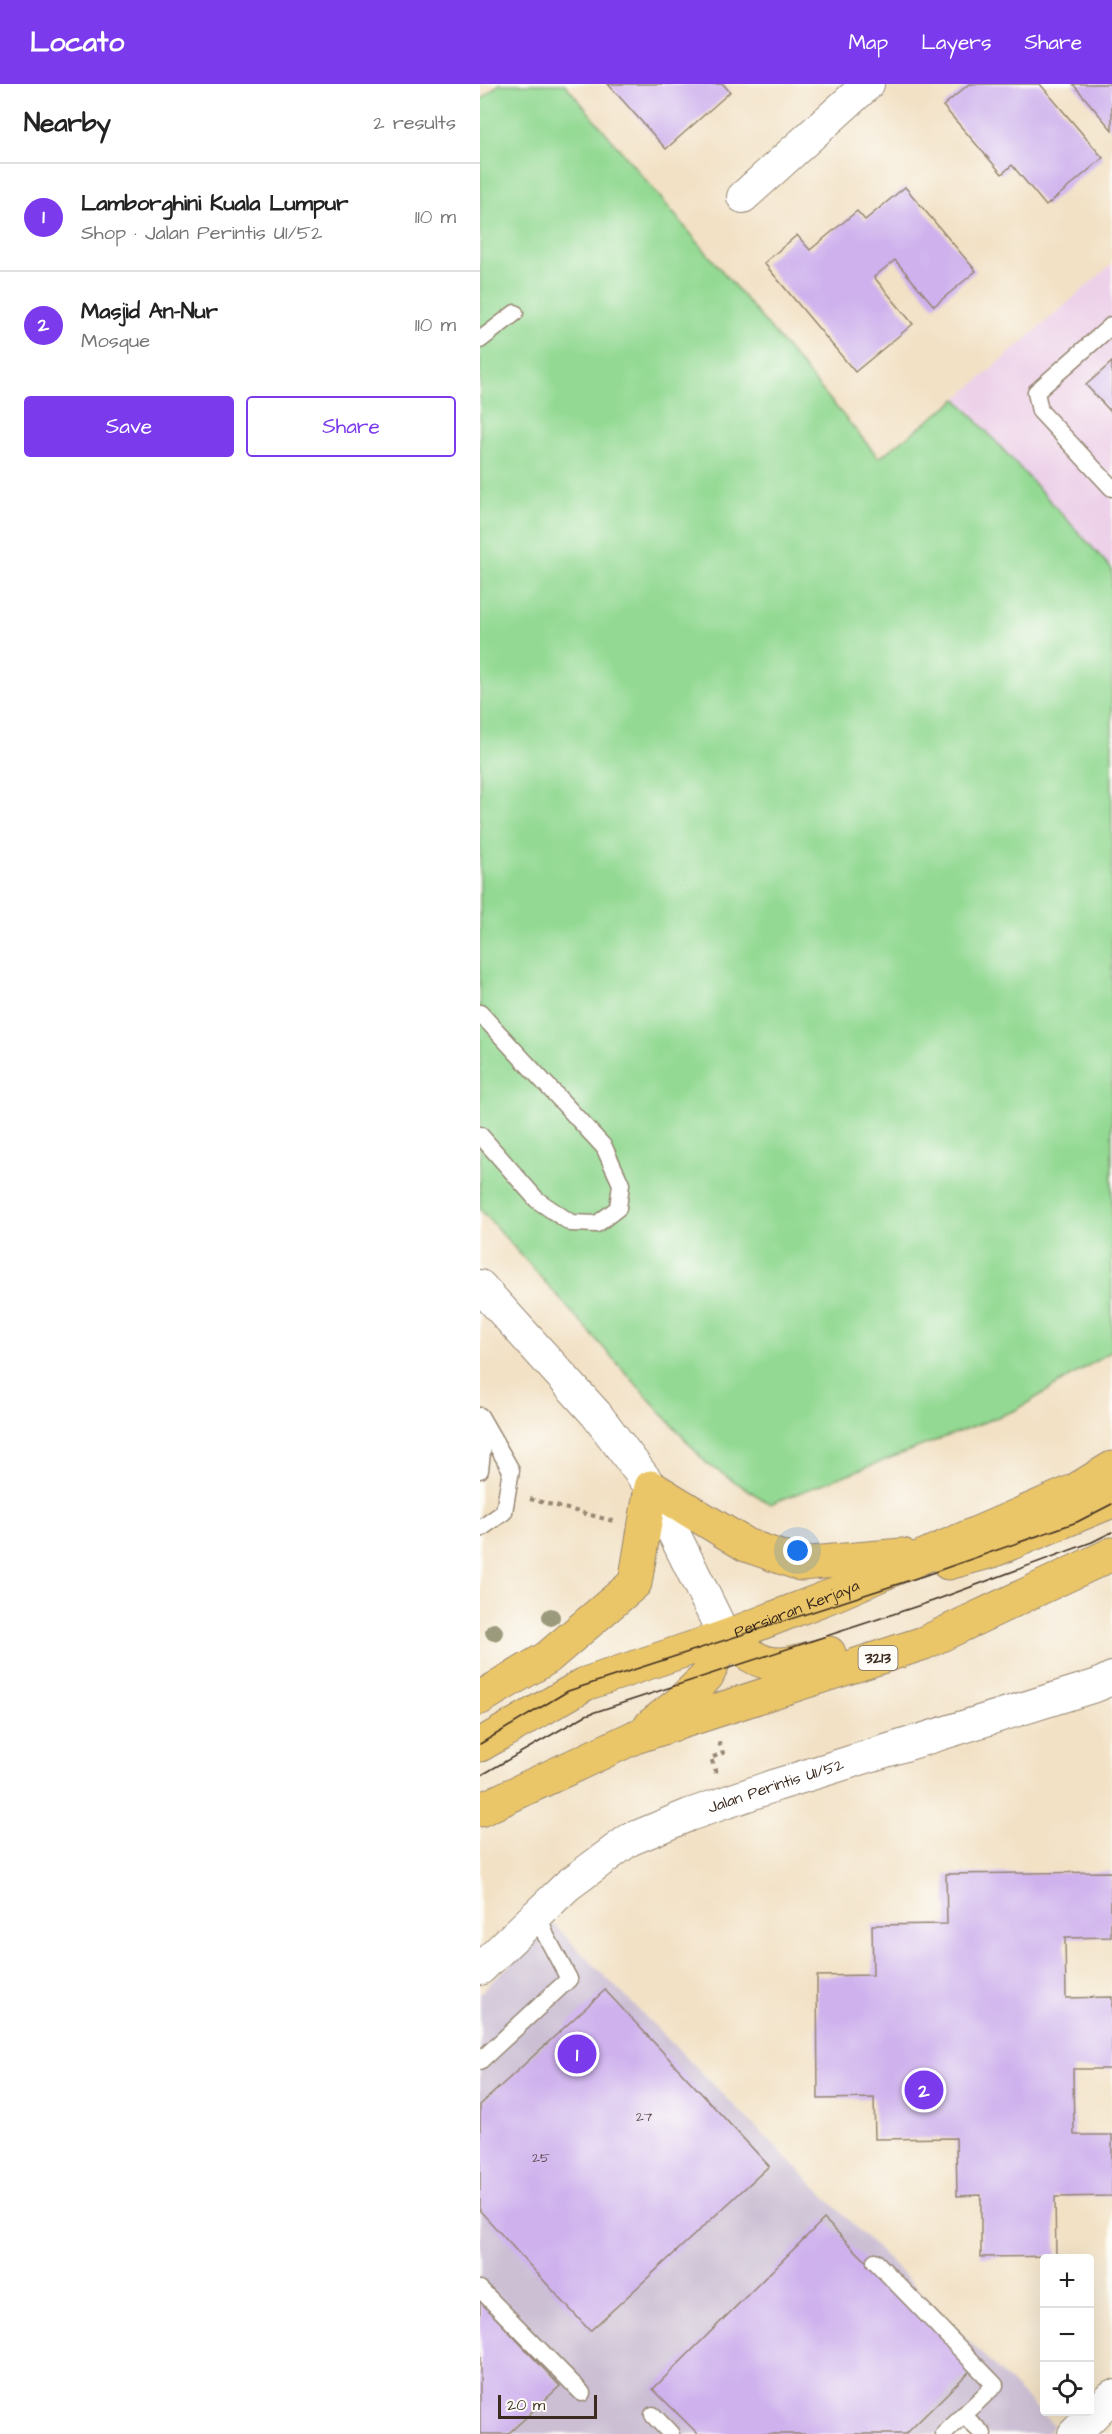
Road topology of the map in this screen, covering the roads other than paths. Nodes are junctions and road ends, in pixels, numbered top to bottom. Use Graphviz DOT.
graph roads {
  1 [pos="853,89"];
  2 [pos="742,197"];
  3 [pos="515,314"];
  4 [pos="1112,325"];
  5 [pos="480,340"];
  6 [pos="1112,488"];
  7 [pos="480,1013"];
  8 [pos="480,1135"];
  9 [pos="480,1286"];
  10 [pos="483,1420"];
  11 [pos="1112,1468"];
  12 [pos="480,1470"];
  13 [pos="651,1487"];
  14 [pos="1112,1501"];
  15 [pos="480,1528"];
  16 [pos="928,1553"];
  17 [pos="1112,1554"];
  18 [pos="836,1594"];
  19 [pos="963,1625"];
  20 [pos="725,1637"];
  21 [pos="1112,1678"];
  22 [pos="480,1698"];
  23 [pos="635,1737"];
  24 [pos="480,1746"];
  25 [pos="480,1810"];
  26 [pos="538,1913"];
  27 [pos="480,1969"];
  28 [pos="480,2061"];
  29 [pos="875,2261"];
  30 [pos="480,2289"];
  31 [pos="582,2393"];
  32 [pos="1112,2396"];
  33 [pos="653,2415"];
  34 [pos="963,2415"];
  35 [pos="671,2434"];
  36 [pos="944,2434"];
  37 [pos="983,2434"];
  38 [pos="1074,2434"];
  1 -- 2 [label="street"];
  3 -- 5 [label="lane"];
  4 -- 6 [label="lane"];
  7 -- 8 [label="lane"];
  9 -- 13 [label="street"];
  10 -- 12 [label="lane"];
  10 -- 15 [label="lane"];
  11 -- 16 [label="main road, Persiaran Kerjaya"];
  13 -- 16 [label="main road"];
  13 -- 20 [label="street"];
  13 -- 22 [label="main road"];
  14 -- 18 [label="main road"];
  16 -- 18 [label="main road, Persiaran Kerjaya"];
  17 -- 19 [label="main road, 3213"];
  18 -- 20 [label="main road, Persiaran Kerjaya"];
  19 -- 20 [label="main road"];
  19 -- 23 [label="main road, 3213"];
  20 -- 23 [label="main road"];
  20 -- 24 [label="main road, Persiaran Kerjaya"];
  21 -- 26 [label="street, Jalan Perintis U1/52"];
  23 -- 25 [label="main road, 3213"];
  26 -- 27 [label="street, Jalan Perintis U1/52"];
  26 -- 28 [label="lane"];
  29 -- 34 [label="lane"];
  30 -- 31 [label="lane"];
  32 -- 38 [label="street"];
  33 -- 35 [label="lane"];
  34 -- 36 [label="lane"];
  34 -- 37 [label="lane"];
}
